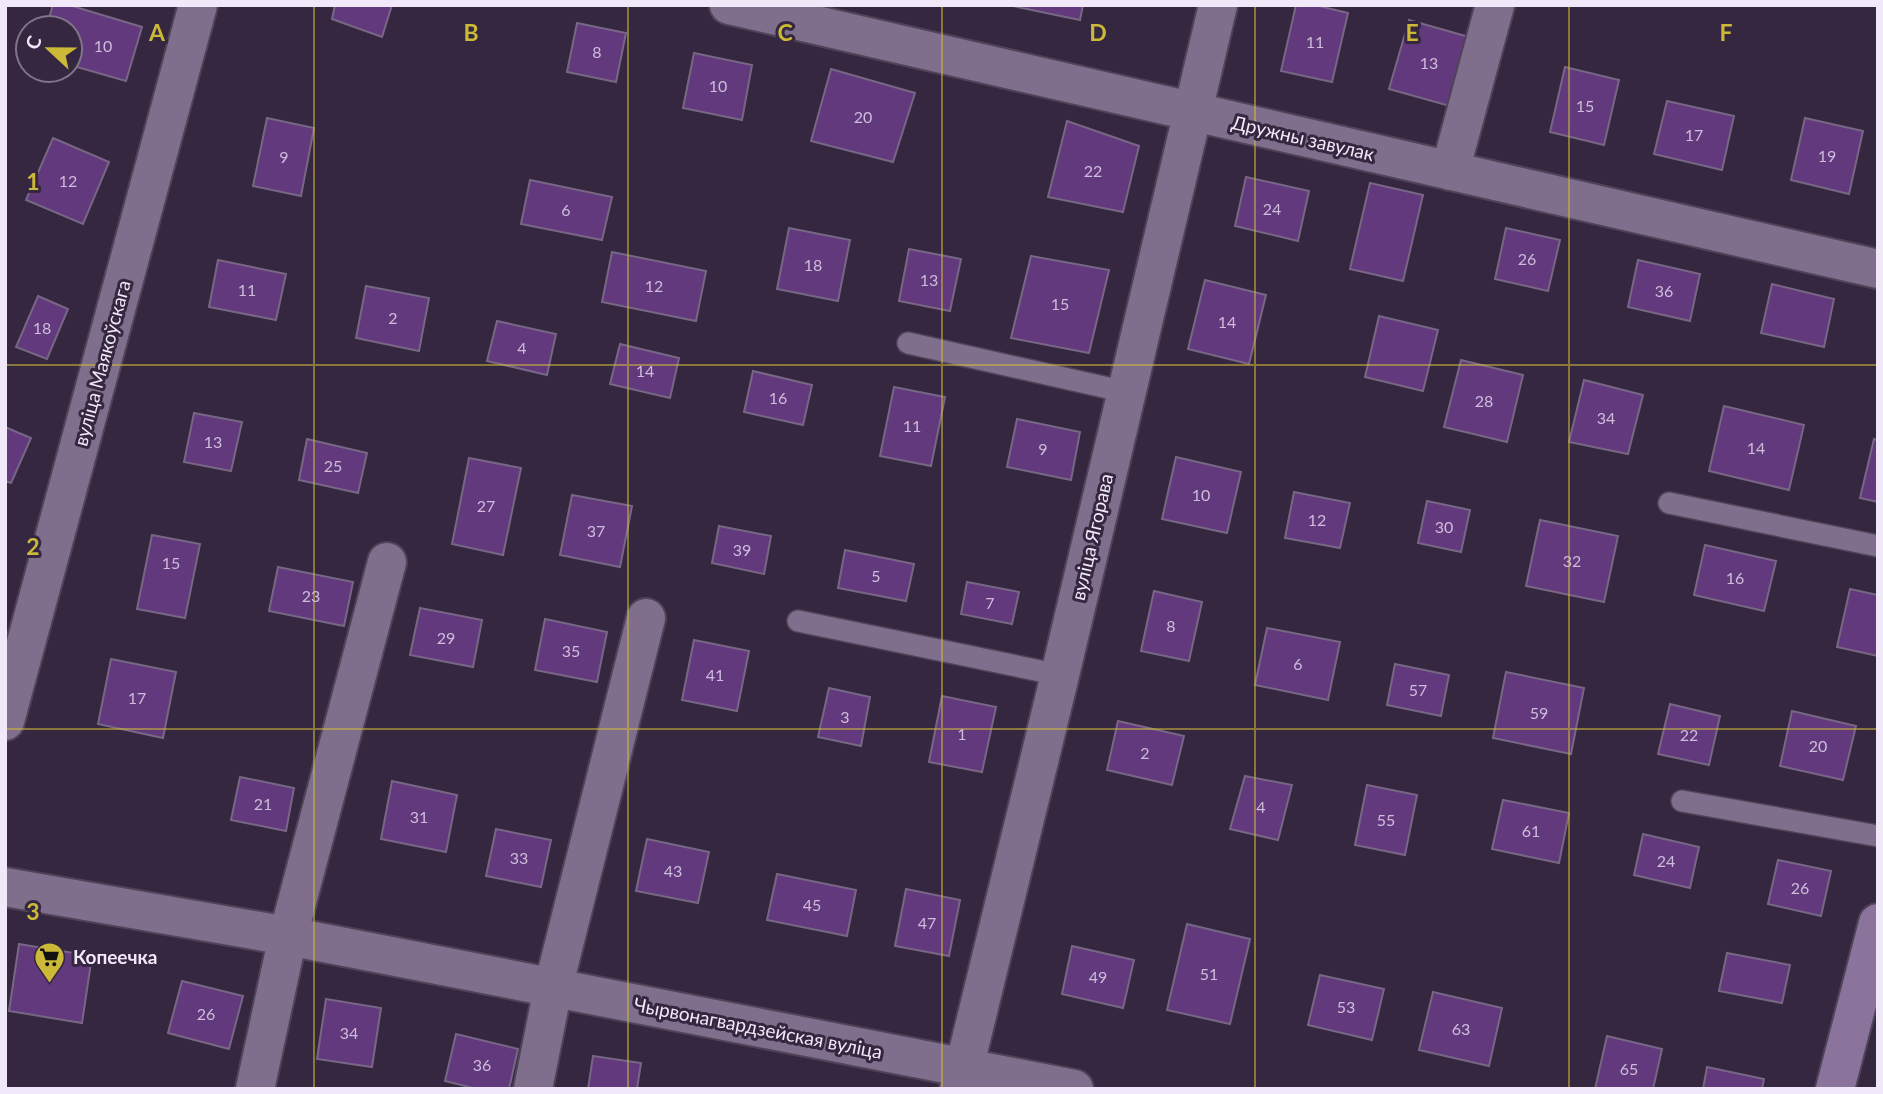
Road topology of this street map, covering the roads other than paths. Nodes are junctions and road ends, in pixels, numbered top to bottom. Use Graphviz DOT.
graph roads {
  1 [pos="198,5"];
  2 [pos="729,5"];
  3 [pos="1218,5"];
  4 [pos="1495,5"];
  5 [pos="1192,113"];
  6 [pos="1450,172"];
  7 [pos="1878,269"];
  8 [pos="908,343"];
  9 [pos="1126,392"];
  10 [pos="1669,503"];
  11 [pos="1878,546"];
  12 [pos="387,562"];
  13 [pos="646,618"];
  14 [pos="798,621"];
  15 [pos="1060,675"];
  16 [pos="5,721"];
  17 [pos="1682,801"];
  18 [pos="1878,836"];
  19 [pos="5,887"];
  20 [pos="1878,923"];
  21 [pos="288,936"];
  22 [pos="553,988"];
  23 [pos="961,1078"];
  24 [pos="255,1089"];
  25 [pos="533,1089"];
  26 [pos="1074,1089"];
  27 [pos="1835,1089"];
  1 -- 16 [label="street, вуліца Маякоўскага"];
  2 -- 5 [label="street, Дружны завулак"];
  3 -- 5 [label="street, вуліца Ягорава"];
  4 -- 6 [label="street"];
  5 -- 6 [label="street, Дружны завулак"];
  5 -- 9 [label="street, вуліца Ягорава"];
  6 -- 7 [label="street, Дружны завулак"];
  8 -- 9 [label="lane"];
  9 -- 15 [label="street, вуліца Ягорава"];
  10 -- 11 [label="lane"];
  12 -- 21 [label="street"];
  13 -- 22 [label="street"];
  14 -- 15 [label="lane"];
  15 -- 23 [label="street, вуліца Ягорава"];
  17 -- 18 [label="lane"];
  19 -- 21 [label="street, Чырвонагвардзейская вуліца"];
  20 -- 27 [label="main road"];
  21 -- 22 [label="street, Чырвонагвардзейская вуліца"];
  21 -- 24 [label="street"];
  22 -- 23 [label="street, Чырвонагвардзейская вуліца"];
  22 -- 25 [label="street"];
  23 -- 26 [label="street, Чырвонагвардзейская вуліца"];
}
